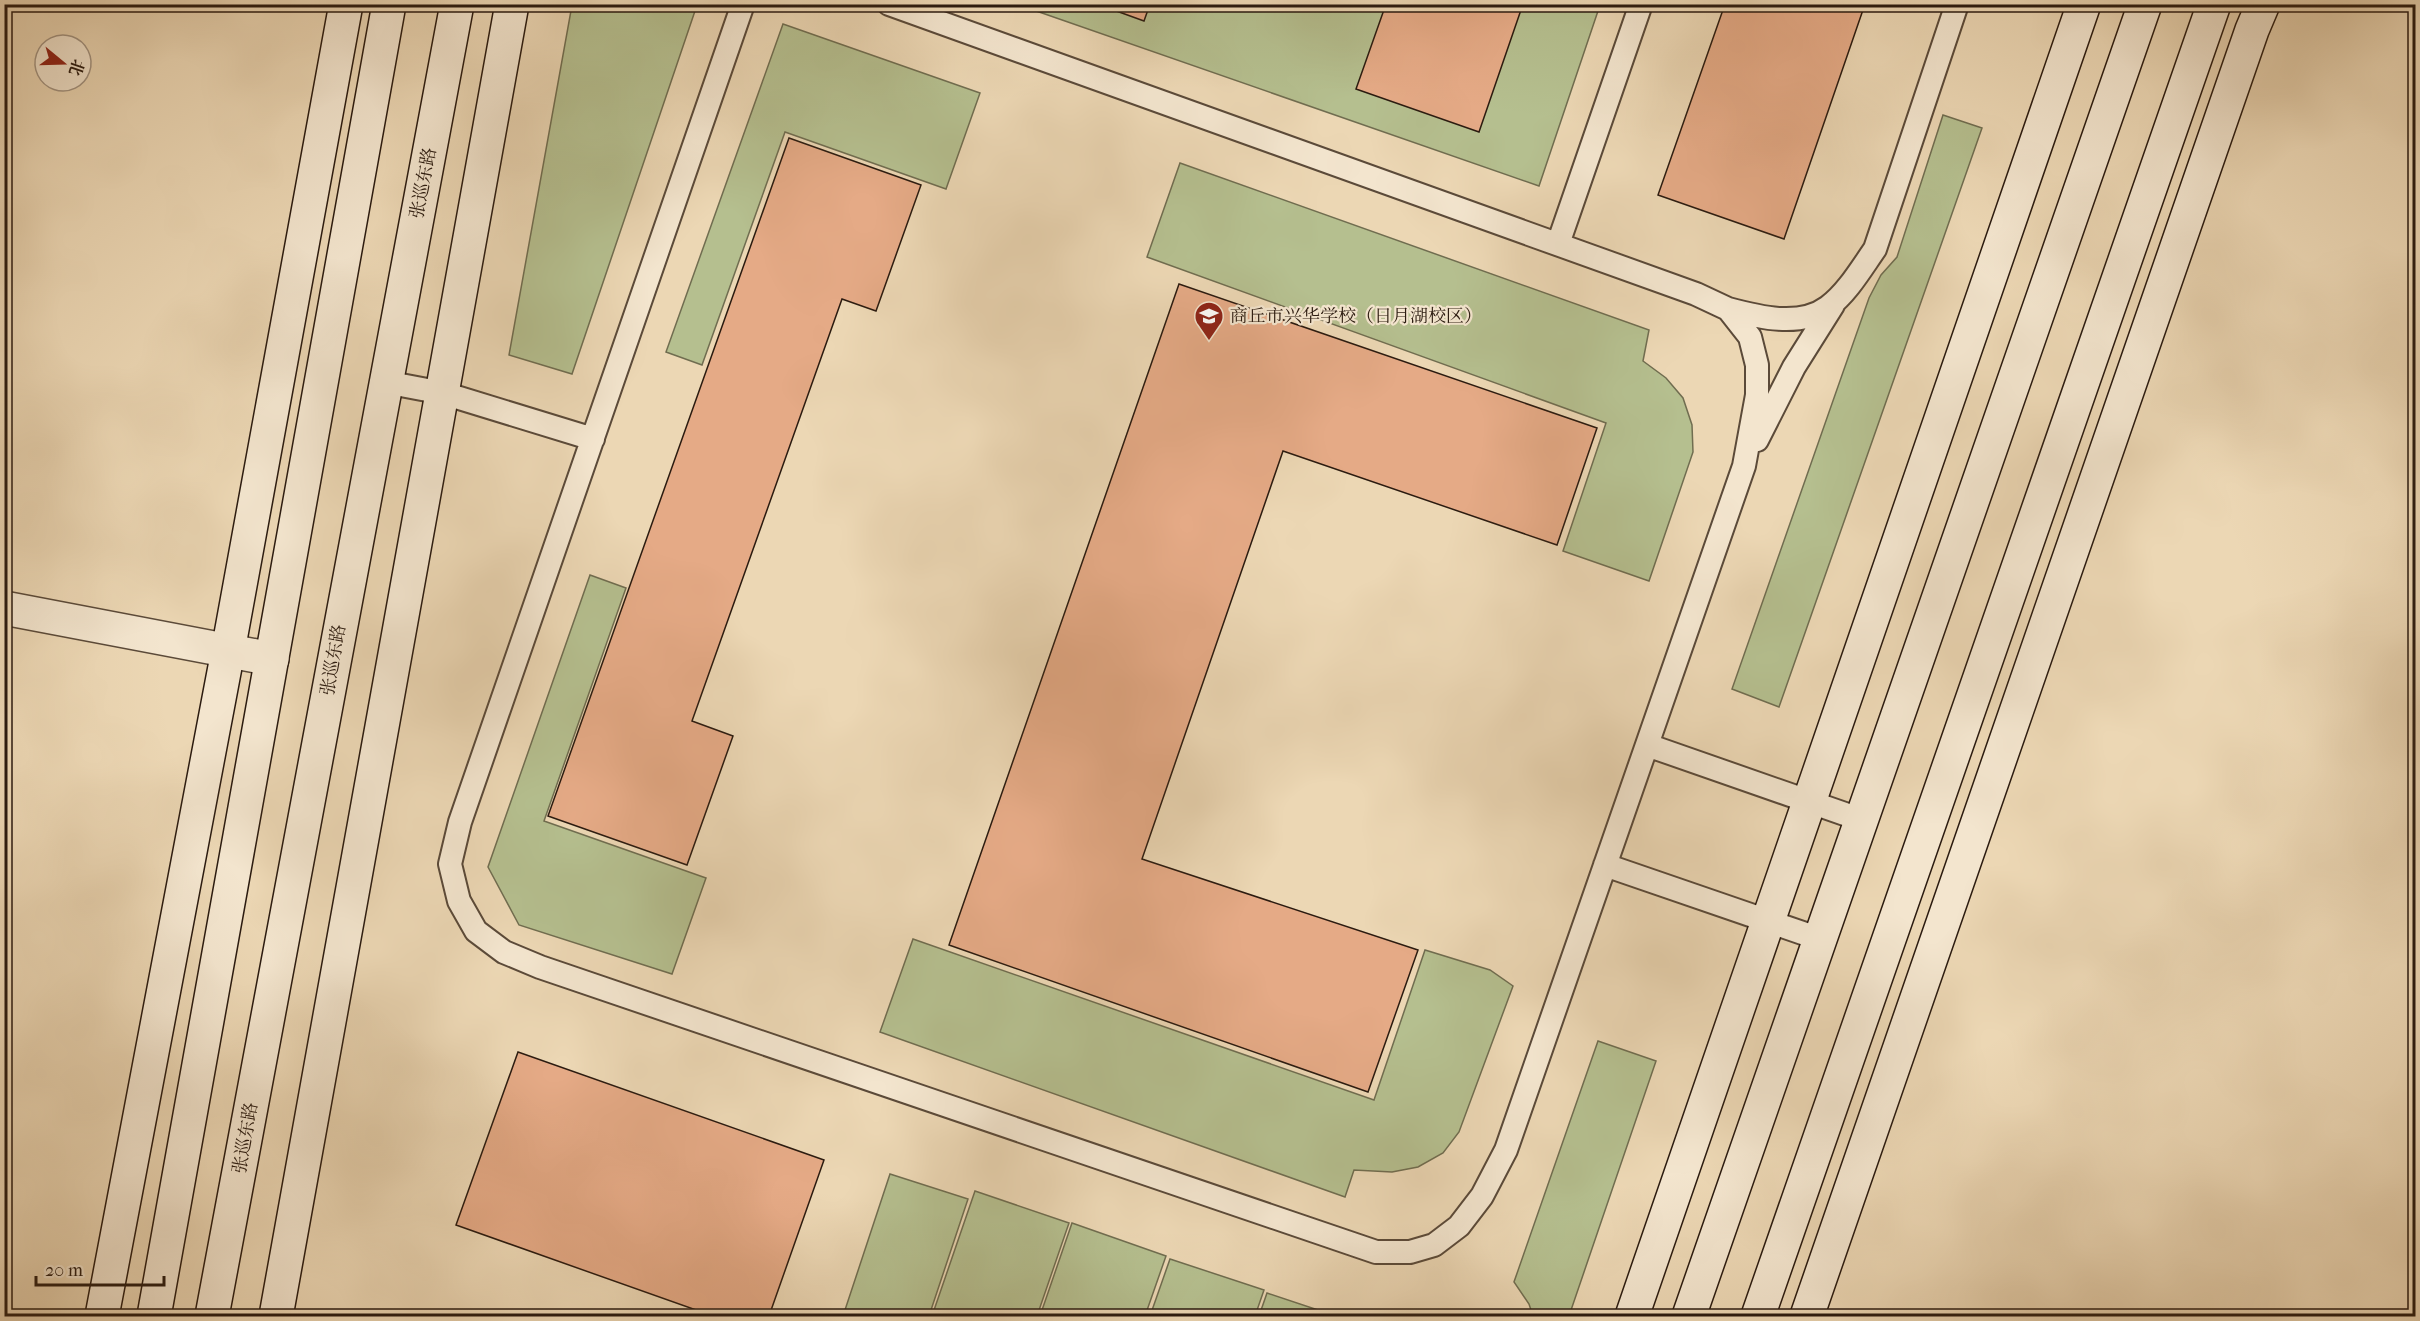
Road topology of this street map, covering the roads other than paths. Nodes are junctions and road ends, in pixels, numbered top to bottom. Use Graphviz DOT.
graph roads {
  1 [pos="346,4"];
  2 [pos="389,4"];
  3 [pos="457,4"];
  4 [pos="512,4"];
  5 [pos="743,4"];
  6 [pos="1641,4"];
  7 [pos="1957,4"];
  8 [pos="2084,4"];
  9 [pos="2145,4"];
  10 [pos="2214,4"];
  11 [pos="2264,4"];
  12 [pos="894,6"];
  13 [pos="1558,244"];
  14 [pos="1839,296"];
  15 [pos="1728,309"];
  16 [pos="385,382"];
  17 [pos="443,393"];
  18 [pos="593,439"];
  19 [pos="1744,466"];
  20 [pos="4,608"];
  21 [pos="228,651"];
  22 [pos="272,659"];
  23 [pos="1647,745"];
  24 [pos="1810,802"];
  25 [pos="1862,820"];
  26 [pos="1605,865"];
  27 [pos="1769,921"];
  28 [pos="1820,939"];
  29 [pos="102,1317"];
  30 [pos="154,1317"];
  31 [pos="212,1317"];
  32 [pos="276,1317"];
  33 [pos="1632,1317"];
  34 [pos="1689,1317"];
  35 [pos="1758,1317"];
  36 [pos="1807,1317"];
  1 -- 21 [label="main road"];
  2 -- 22 [label="main road"];
  3 -- 16 [label="main road, 张巡东路"];
  4 -- 17 [label="main road"];
  5 -- 18 [label="lane"];
  6 -- 13 [label="lane"];
  7 -- 14 [label="lane"];
  8 -- 24 [label="main road"];
  9 -- 25 [label="main road"];
  10 -- 35 [label="main road"];
  11 -- 36 [label="main road"];
  12 -- 13 [label="lane"];
  13 -- 15 [label="lane"];
  14 -- 15 [label="lane"];
  14 -- 19 [label="lane"];
  15 -- 19 [label="lane"];
  16 -- 17 [label="lane"];
  16 -- 31 [label="main road, 张巡东路"];
  17 -- 18 [label="lane"];
  17 -- 32 [label="main road"];
  18 -- 26 [label="lane"];
  19 -- 23 [label="lane"];
  20 -- 21 [label="main road"];
  21 -- 22 [label="main road"];
  21 -- 29 [label="main road"];
  22 -- 30 [label="main road"];
  23 -- 24 [label="lane"];
  23 -- 26 [label="lane"];
  24 -- 25 [label="lane"];
  24 -- 27 [label="main road"];
  25 -- 28 [label="main road"];
  26 -- 27 [label="lane"];
  27 -- 28 [label="lane"];
  27 -- 33 [label="main road"];
  28 -- 34 [label="main road"];
}
